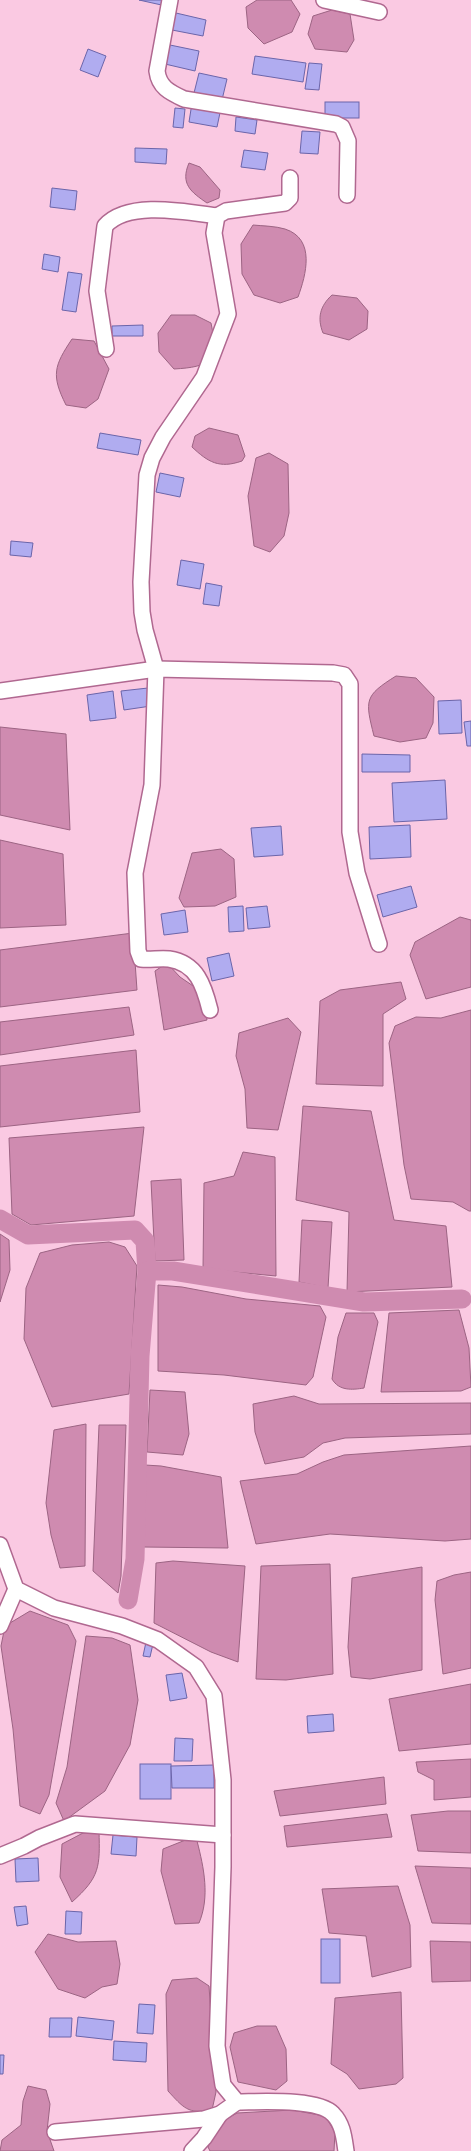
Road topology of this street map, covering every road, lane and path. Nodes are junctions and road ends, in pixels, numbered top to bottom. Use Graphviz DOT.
graph roads {
  1 [pos="170,0"];
  2 [pos="324,0"];
  3 [pos="380,12"];
  4 [pos="290,178"];
  5 [pos="347,195"];
  6 [pos="217,216"];
  7 [pos="106,349"];
  8 [pos="156,669"];
  9 [pos="0,691"];
  10 [pos="379,944"];
  11 [pos="210,1010"];
  12 [pos="0,1545"];
  13 [pos="16,1589"];
  14 [pos="0,1626"];
  15 [pos="223,1835"];
  16 [pos="0,1856"];
  17 [pos="237,2102"];
  18 [pos="220,2114"];
  19 [pos="55,2132"];
  20 [pos="192,2151"];
  21 [pos="346,2151"];
  1 -- 5 [label="street"];
  2 -- 3 [label="street"];
  4 -- 6 [label="street"];
  6 -- 7 [label="street"];
  6 -- 8 [label="street"];
  8 -- 9 [label="street"];
  8 -- 10 [label="street"];
  8 -- 11 [label="street"];
  12 -- 13 [label="street"];
  13 -- 14 [label="street"];
  13 -- 15 [label="street"];
  15 -- 16 [label="street"];
  15 -- 17 [label="street"];
  17 -- 18 [label="street"];
  17 -- 21 [label="street"];
  18 -- 19 [label="street"];
  18 -- 20 [label="street"];
}
